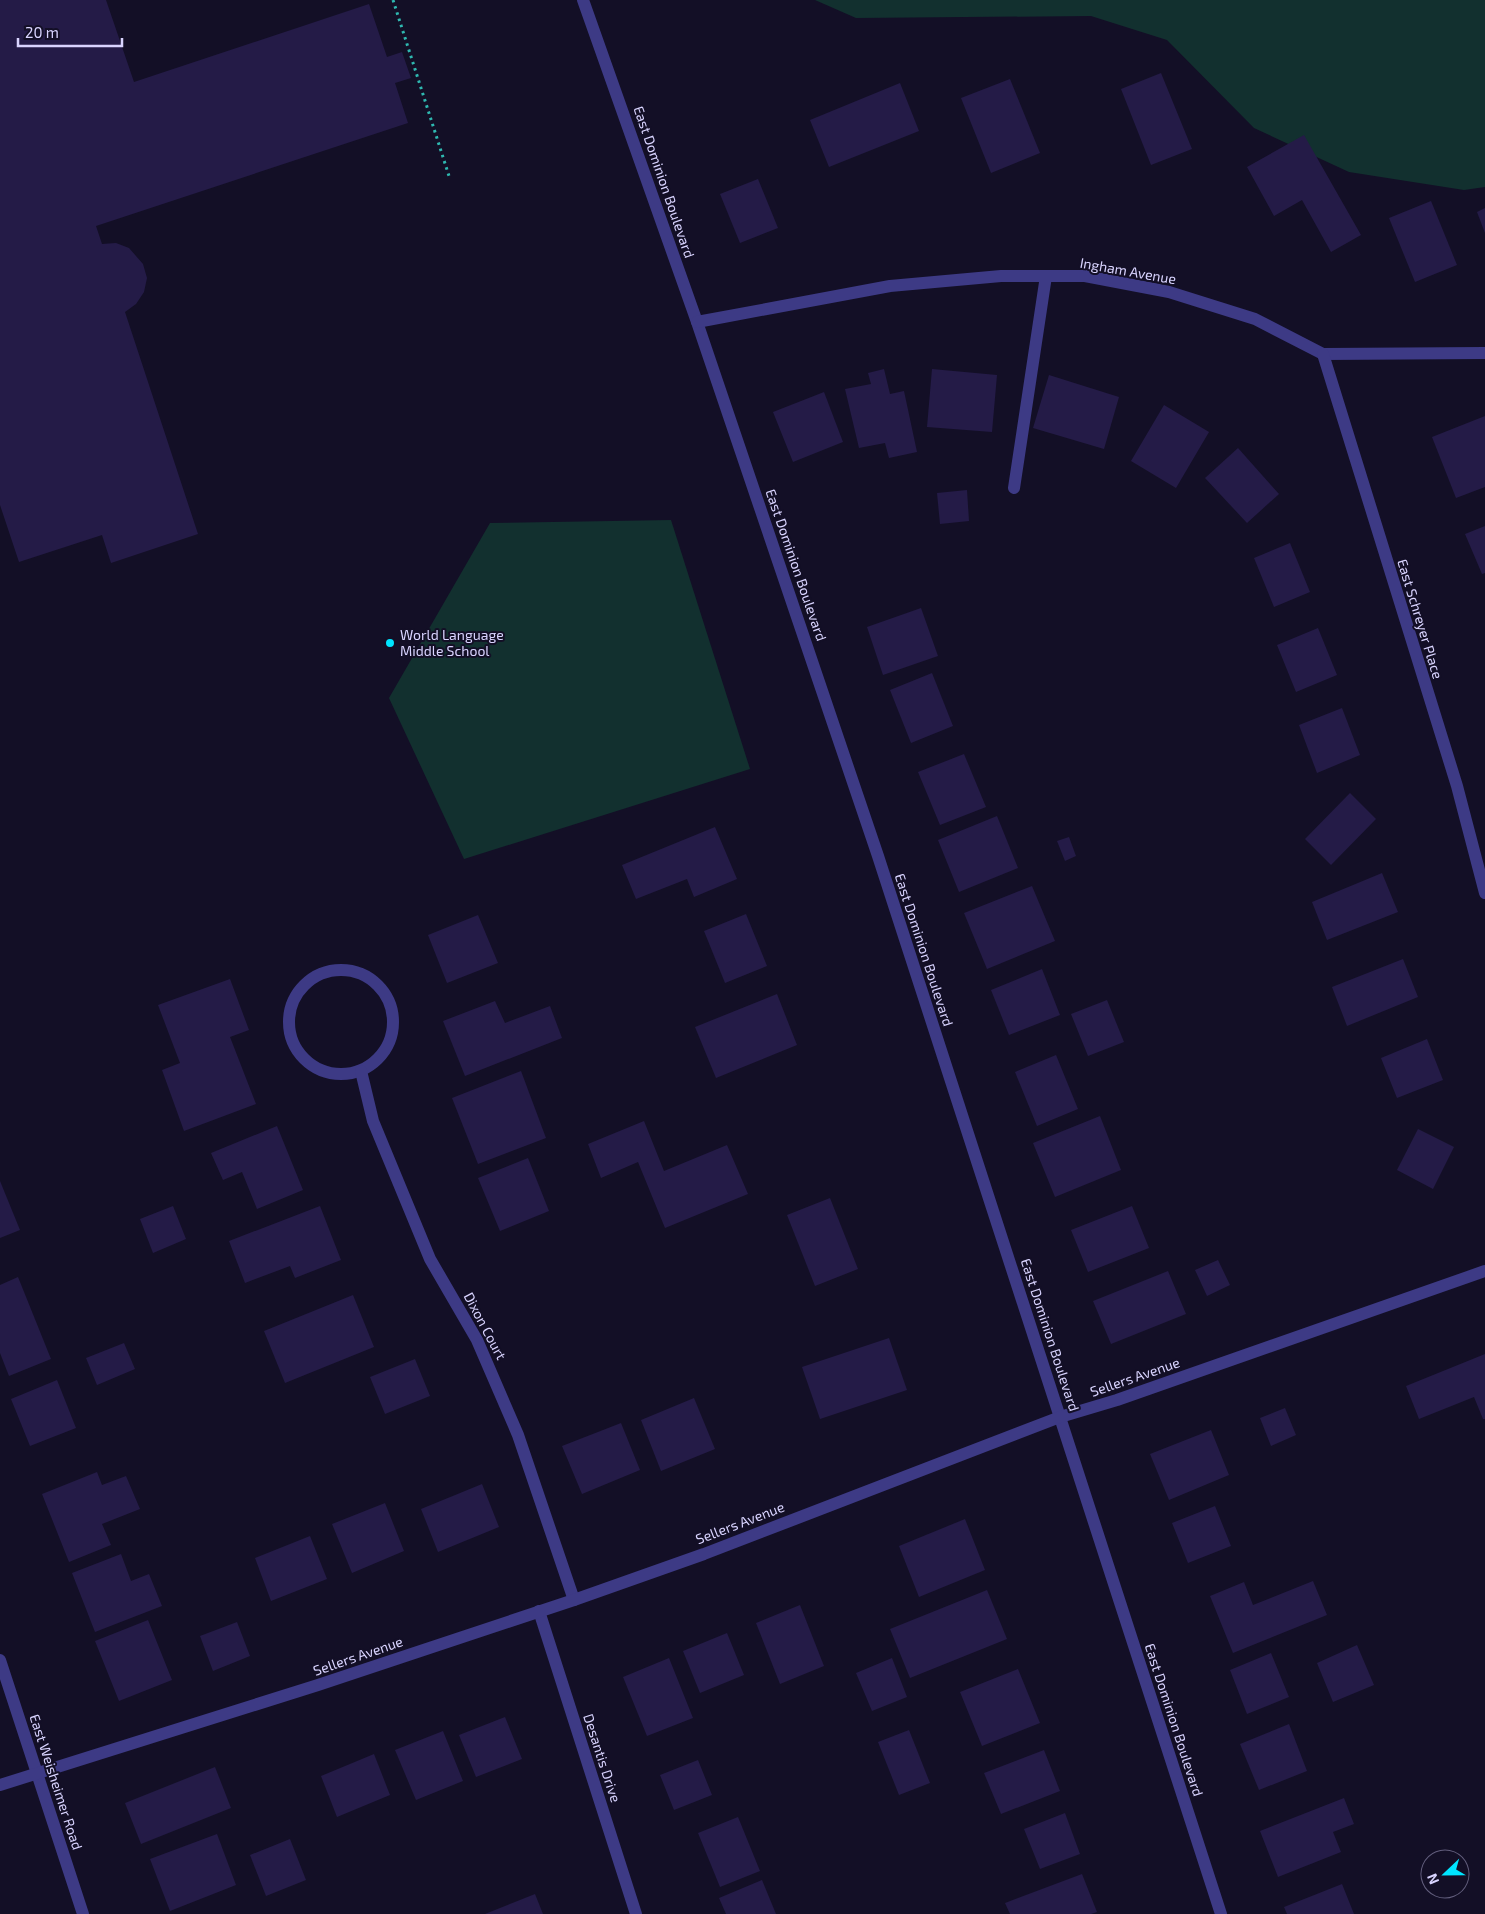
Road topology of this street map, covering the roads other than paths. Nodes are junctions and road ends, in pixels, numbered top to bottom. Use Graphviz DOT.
graph roads {
  1 [pos="583,0"];
  2 [pos="1046,276"];
  3 [pos="697,322"];
  4 [pos="1485,353"];
  5 [pos="1323,354"];
  6 [pos="1014,488"];
  7 [pos="1485,894"];
  8 [pos="361,1071"];
  9 [pos="1485,1270"];
  10 [pos="1060,1417"];
  11 [pos="574,1600"];
  12 [pos="539,1611"];
  13 [pos="0,1660"];
  14 [pos="37,1774"];
  15 [pos="0,1785"];
  16 [pos="83,1914"];
  17 [pos="636,1914"];
  18 [pos="1221,1914"];
  1 -- 3 [label="street, East Dominion Boulevard"];
  2 -- 3 [label="street, Ingham Avenue"];
  2 -- 5 [label="street, Ingham Avenue"];
  2 -- 6 [label="street"];
  3 -- 10 [label="street, East Dominion Boulevard"];
  4 -- 5 [label="street, Ingham Avenue"];
  5 -- 7 [label="street, East Schreyer Place"];
  8 -- 8 [label="street"];
  8 -- 11 [label="street, Dixon Court"];
  9 -- 10 [label="street, Sellers Avenue"];
  10 -- 11 [label="street, Sellers Avenue"];
  10 -- 18 [label="street, East Dominion Boulevard"];
  11 -- 12 [label="street, Sellers Avenue"];
  12 -- 14 [label="street, Sellers Avenue"];
  12 -- 17 [label="street, Desantis Drive"];
  13 -- 14 [label="street, East Weisheimer Road"];
  14 -- 15 [label="street, Sellers Avenue"];
  14 -- 16 [label="street, East Weisheimer Road"];
}
